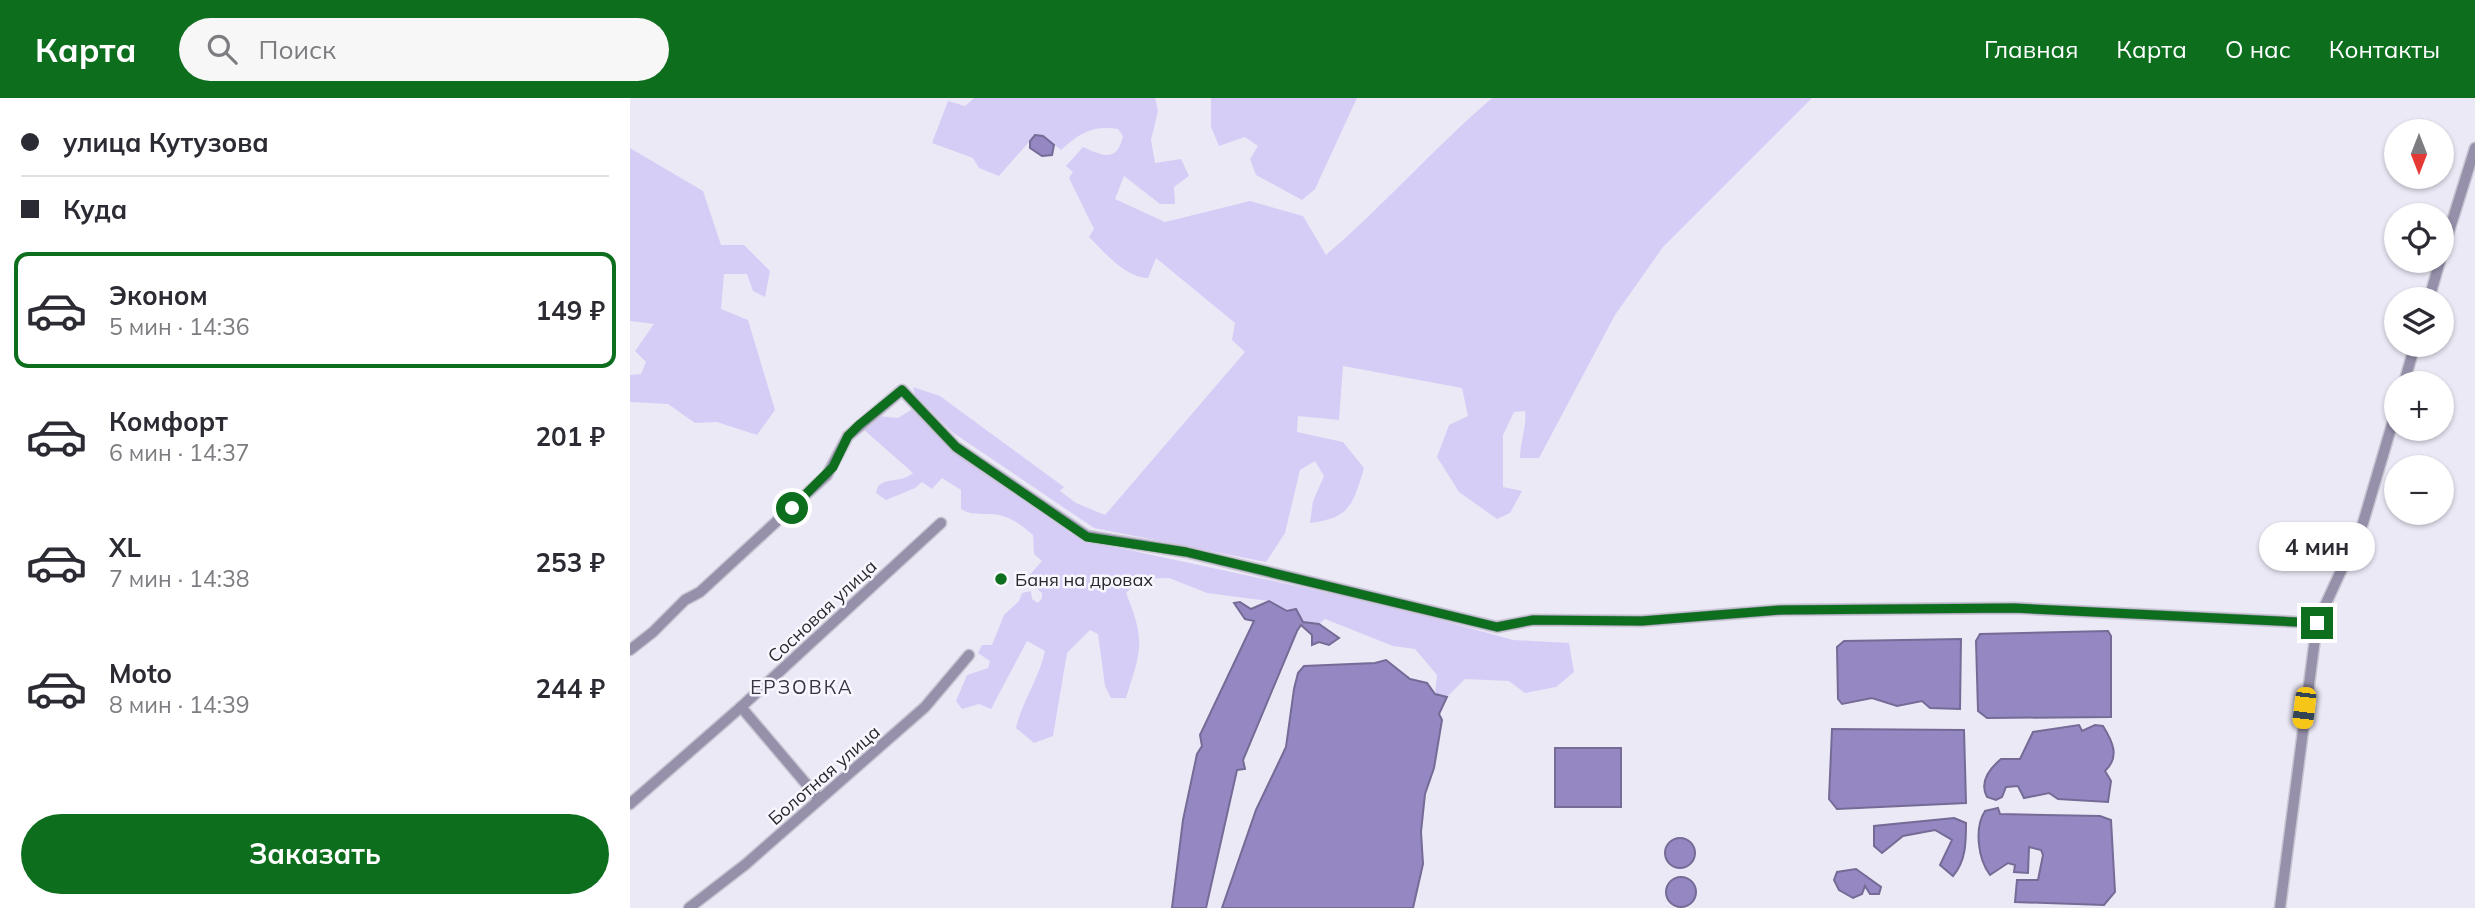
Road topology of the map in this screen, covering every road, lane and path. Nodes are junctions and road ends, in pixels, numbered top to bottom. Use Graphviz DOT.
graph roads {
  1 [pos="2475,148"];
  2 [pos="2454,217"];
  3 [pos="2387,441"];
  4 [pos="941,523"];
  5 [pos="2317,623"];
  6 [pos="630,650"];
  7 [pos="969,655"];
  8 [pos="741,708"];
  9 [pos="819,799"];
  10 [pos="630,804"];
  11 [pos="689,908"];
  12 [pos="2280,908"];
  1 -- 2 [label="street"];
  3 -- 5 [label="street"];
  4 -- 8 [label="street, Сосновая улица"];
  5 -- 6 [label="street"];
  5 -- 12 [label="street"];
  7 -- 9 [label="street, Болотная улица"];
  8 -- 9 [label="street"];
  8 -- 10 [label="street, Сосновая улица"];
  9 -- 11 [label="street, Болотная улица"];
}
